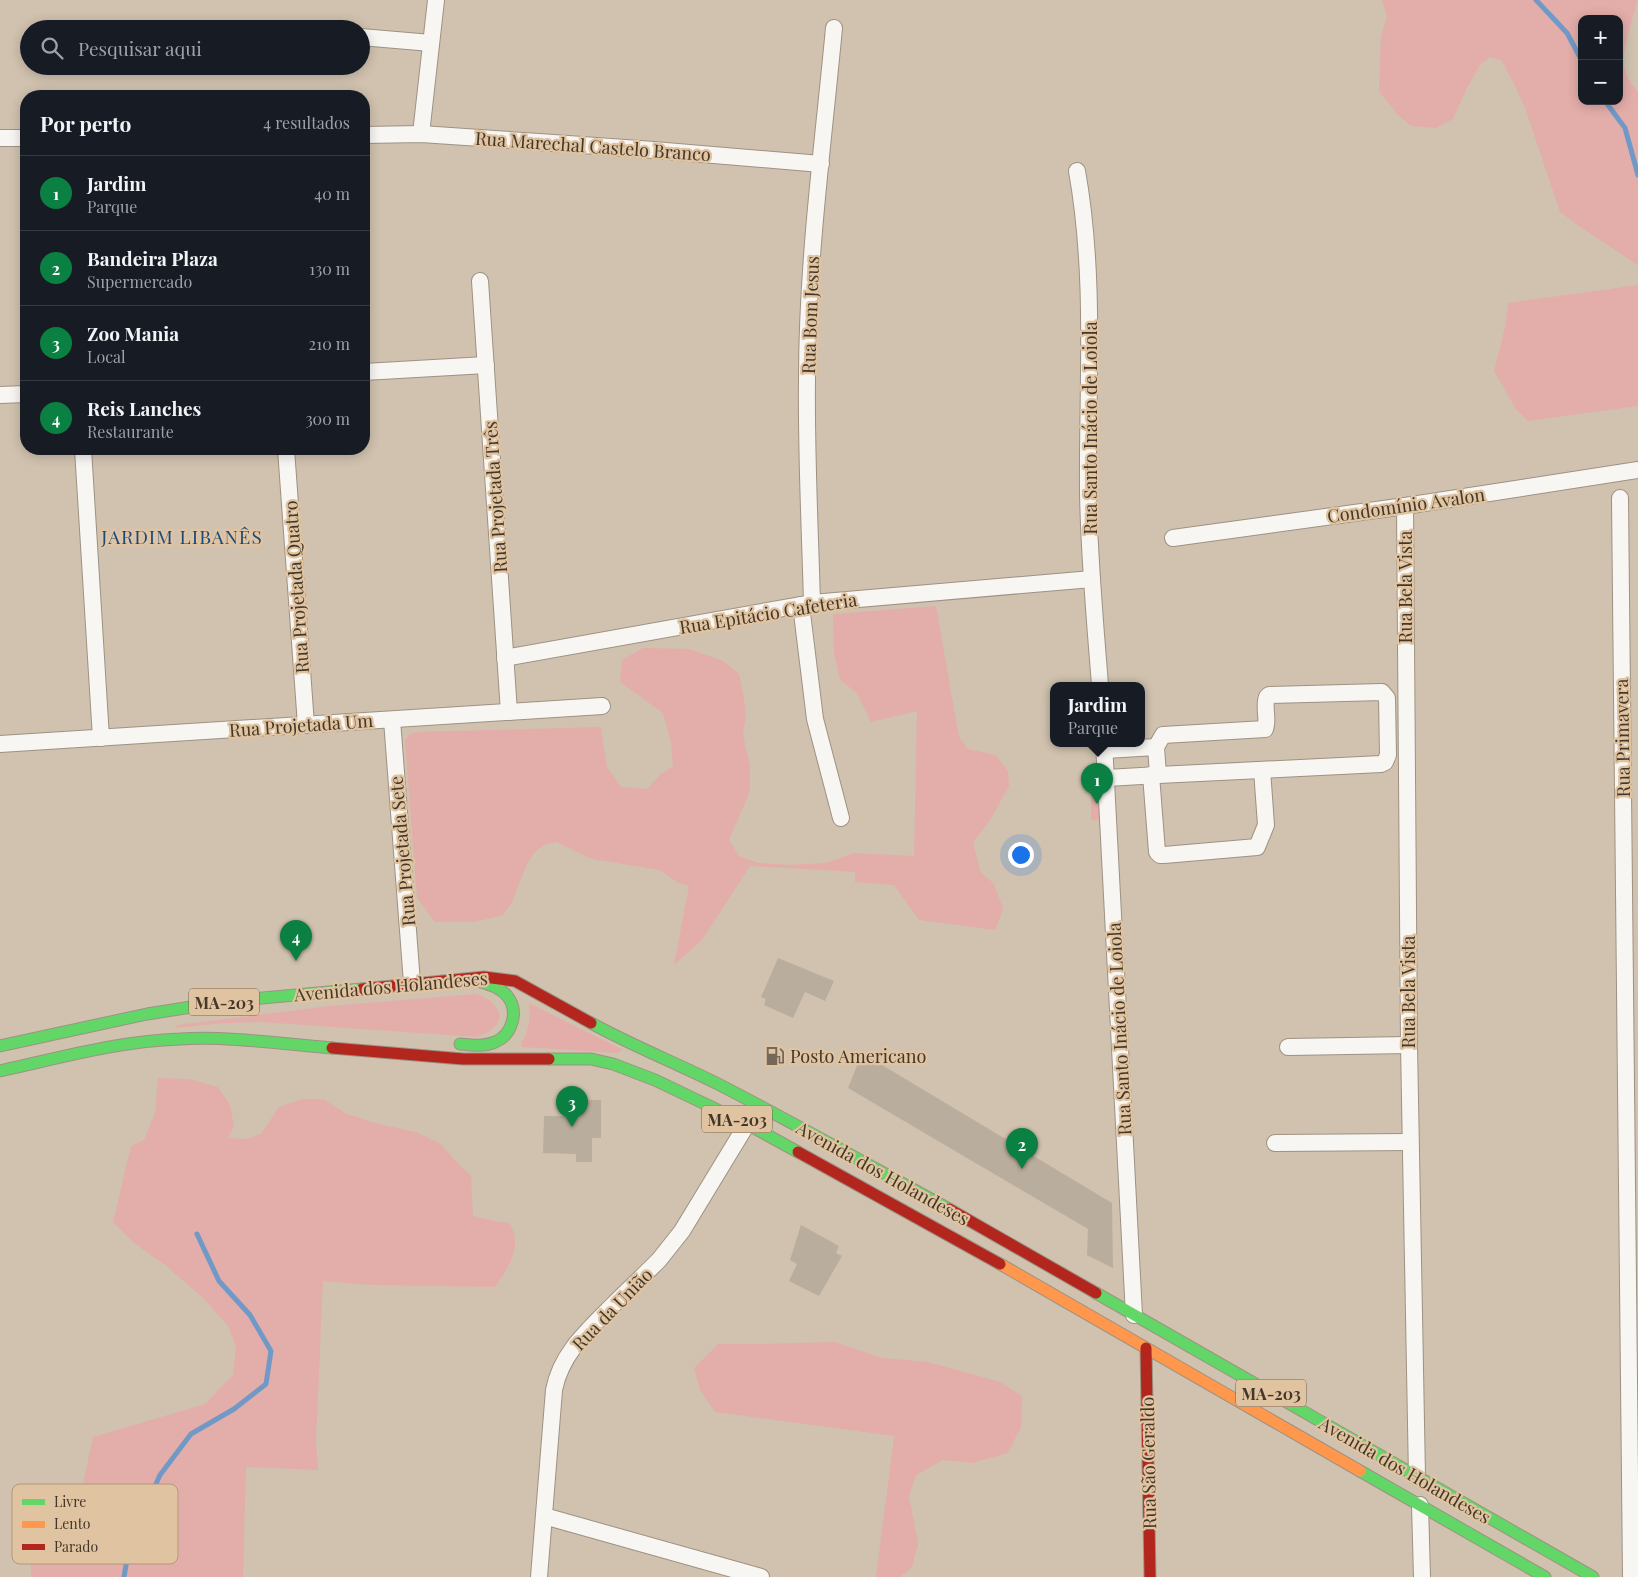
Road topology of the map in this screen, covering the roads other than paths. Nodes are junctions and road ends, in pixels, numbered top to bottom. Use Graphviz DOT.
graph roads {
  1 [pos="436,0"];
  2 [pos="834,28"];
  3 [pos="370,38"];
  4 [pos="431,43"];
  5 [pos="421,134"];
  6 [pos="370,135"];
  7 [pos="0,138"];
  8 [pos="20,138"];
  9 [pos="821,164"];
  10 [pos="1078,171"];
  11 [pos="480,281"];
  12 [pos="486,365"];
  13 [pos="370,372"];
  14 [pos="20,394"];
  15 [pos="0,396"];
  16 [pos="83,455"];
  17 [pos="286,455"];
  18 [pos="1638,470"];
  19 [pos="1620,498"];
  20 [pos="1405,506"];
  21 [pos="1173,538"];
  22 [pos="1092,579"];
  23 [pos="806,604"];
  24 [pos="505,658"];
  25 [pos="1100,682"];
  26 [pos="602,706"];
  27 [pos="509,712"];
  28 [pos="392,720"];
  29 [pos="306,725"];
  30 [pos="101,738"];
  31 [pos="0,744"];
  32 [pos="1105,747"];
  33 [pos="1145,747"];
  34 [pos="1156,747"];
  35 [pos="1262,770"];
  36 [pos="1154,775"];
  37 [pos="1107,778"];
  38 [pos="841,818"];
  39 [pos="451,979"];
  40 [pos="412,983"];
  41 [pos="205,1038"];
  42 [pos="409,1043"];
  43 [pos="448,1044"];
  44 [pos="1408,1045"];
  45 [pos="0,1046"];
  46 [pos="1288,1047"];
  47 [pos="0,1071"];
  48 [pos="747,1124"];
  49 [pos="1410,1142"];
  50 [pos="1275,1143"];
  51 [pos="1134,1315"];
  52 [pos="1146,1348"];
  53 [pos="1634,1377"];
  54 [pos="1417,1477"];
  55 [pos="1420,1505"];
  56 [pos="544,1516"];
  57 [pos="539,1577"];
  58 [pos="761,1577"];
  59 [pos="1150,1577"];
  60 [pos="1422,1577"];
  61 [pos="1544,1577"];
  62 [pos="1593,1577"];
  63 [pos="1631,1577"];
  1 -- 4 [label="street"];
  2 -- 9 [label="street, Rua Bom Jesus"];
  3 -- 4 [label="street"];
  4 -- 5 [label="street"];
  5 -- 6 [label="street, Rua Marechal Castelo Branco"];
  5 -- 9 [label="street, Rua Marechal Castelo Branco"];
  7 -- 8 [label="street"];
  9 -- 23 [label="street, Rua Bom Jesus"];
  10 -- 22 [label="street, Rua Santo Inácio de Loiola"];
  11 -- 12 [label="street, Rua Projetada Três"];
  12 -- 13 [label="street"];
  12 -- 24 [label="street, Rua Projetada Três"];
  14 -- 15 [label="street"];
  16 -- 30 [label="street"];
  17 -- 29 [label="street, Rua Projetada Quatro"];
  18 -- 20 [label="street, Condomínio Avalon"];
  19 -- 53 [label="street, Rua Primavera"];
  20 -- 21 [label="street, Condomínio Avalon"];
  20 -- 44 [label="street, Rua Bela Vista"];
  22 -- 23 [label="street, Rua Epitácio Cafeteria"];
  22 -- 25 [label="street, Rua Santo Inácio de Loiola"];
  23 -- 24 [label="street, Rua Epitácio Cafeteria"];
  23 -- 38 [label="street, Rua Bom Jesus"];
  24 -- 27 [label="street, Rua Projetada Três"];
  26 -- 27 [label="street, Rua Projetada Um"];
  27 -- 28 [label="street, Rua Projetada Um"];
  28 -- 29 [label="street, Rua Projetada Um"];
  28 -- 40 [label="street, Rua Projetada Sete"];
  29 -- 30 [label="street, Rua Projetada Um"];
  30 -- 31 [label="street, Rua Projetada Um"];
  32 -- 37 [label="street, Rua Santo Inácio de Loiola"];
  33 -- 34 [label="street"];
  34 -- 35 [label="street"];
  34 -- 36 [label="street"];
  35 -- 36 [label="street"];
  35 -- 36 [label="street"];
  36 -- 37 [label="street"];
  37 -- 51 [label="street, Rua Santo Inácio de Loiola"];
  39 -- 40 [label="main road, Avenida dos Holandeses / MA-203"];
  39 -- 43 [label="main road"];
  39 -- 51 [label="main road, Avenida dos Holandeses / MA-203"];
  40 -- 45 [label="main road, Avenida dos Holandeses / MA-203"];
  41 -- 42 [label="main road"];
  41 -- 47 [label="main road, Avenida dos Holandeses / MA-203"];
  41 -- 48 [label="main road, Avenida dos Holandeses / MA-203"];
  44 -- 46 [label="street"];
  44 -- 49 [label="street, Rua Bela Vista"];
  48 -- 52 [label="main road, Avenida dos Holandeses / MA-203"];
  48 -- 56 [label="street, Rua da União"];
  49 -- 50 [label="street"];
  49 -- 54 [label="street, Rua Bela Vista"];
  51 -- 54 [label="main road, Avenida dos Holandeses / MA-203"];
  52 -- 55 [label="main road, Avenida dos Holandeses / MA-203"];
  52 -- 59 [label="main road, Rua São Geraldo"];
  53 -- 63 [label="street, Rua Primavera"];
  54 -- 62 [label="main road, Avenida dos Holandeses / MA-203"];
  55 -- 60 [label="street"];
  55 -- 61 [label="main road, Avenida dos Holandeses / MA-203"];
  56 -- 57 [label="street, Rua da União"];
  56 -- 58 [label="street"];
}
